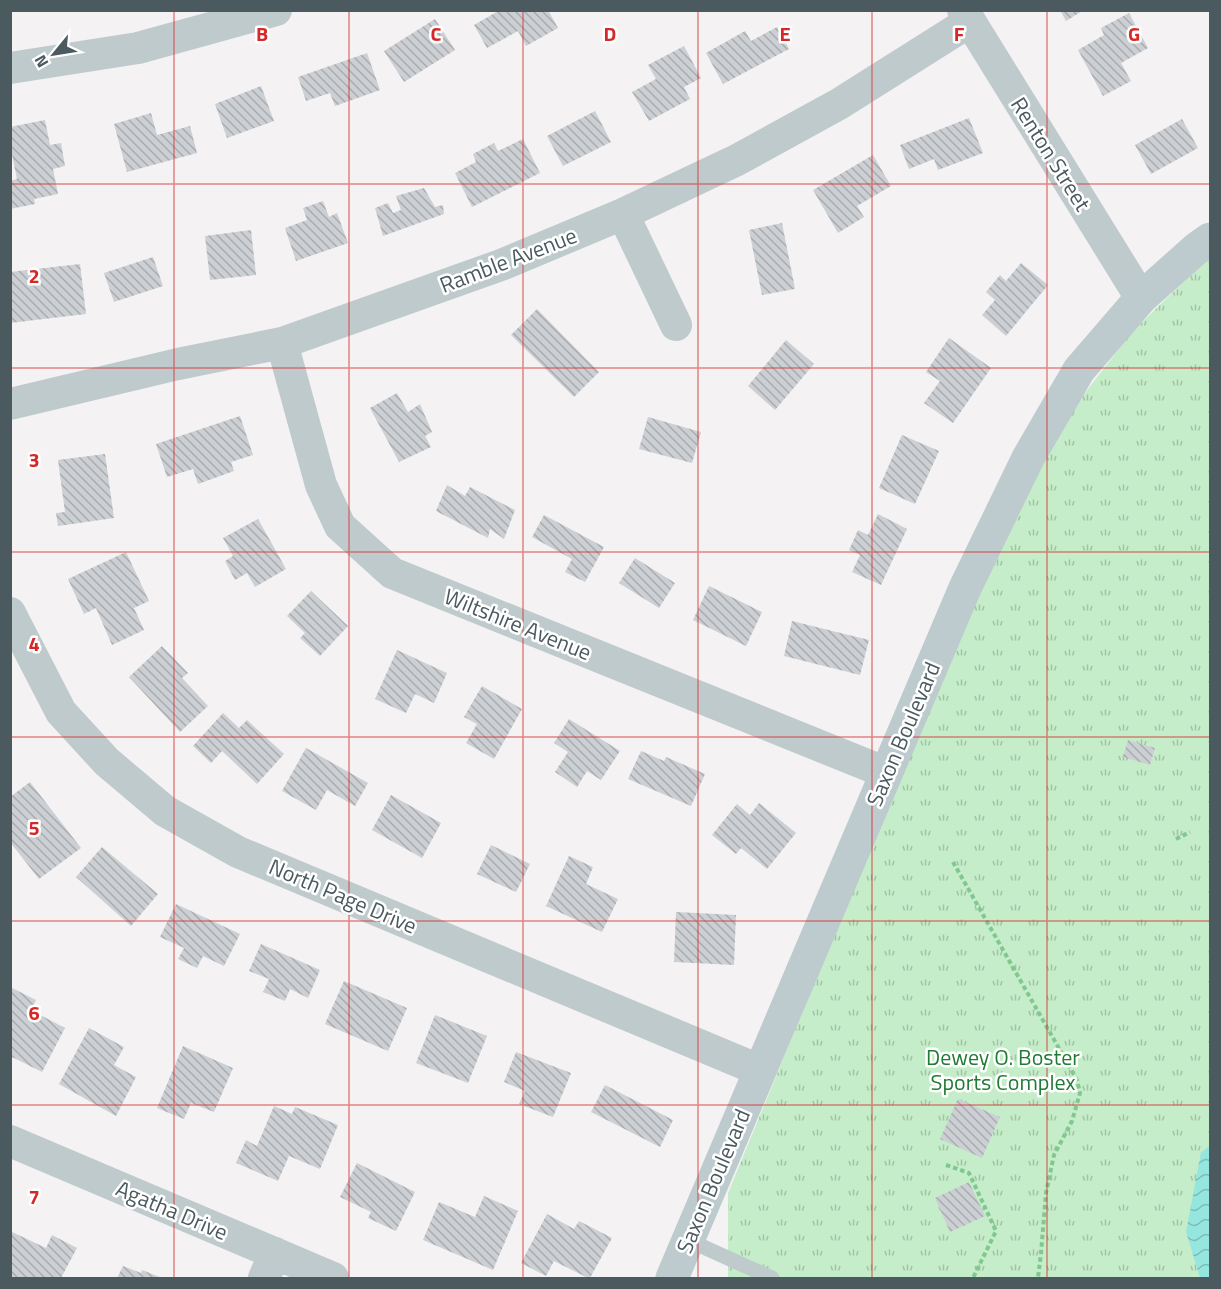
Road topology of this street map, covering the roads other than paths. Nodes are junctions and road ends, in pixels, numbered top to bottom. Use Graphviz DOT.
graph roads {
  1 [pos="276,10"];
  2 [pos="966,16"];
  3 [pos="10,68"];
  4 [pos="623,214"];
  5 [pos="1210,239"];
  6 [pos="1141,298"];
  7 [pos="676,325"];
  8 [pos="282,343"];
  9 [pos="10,404"];
  10 [pos="11,614"];
  11 [pos="887,773"];
  12 [pos="759,1070"];
  13 [pos="10,1141"];
  14 [pos="688,1240"];
  15 [pos="269,1266"];
  16 [pos="333,1278"];
  17 [pos="672,1278"];
  18 [pos="772,1278"];
  1 -- 3 [label="street"];
  2 -- 4 [label="street, Ramble Avenue"];
  2 -- 6 [label="street, Renton Street"];
  4 -- 7 [label="street"];
  4 -- 8 [label="street, Ramble Avenue"];
  5 -- 6 [label="main road, Saxon Boulevard"];
  6 -- 11 [label="main road, Saxon Boulevard"];
  8 -- 9 [label="street, Ramble Avenue"];
  8 -- 11 [label="street, Wiltshire Avenue"];
  10 -- 12 [label="street, North Page Drive"];
  11 -- 12 [label="main road, Saxon Boulevard"];
  12 -- 14 [label="main road, Saxon Boulevard"];
  13 -- 15 [label="street, Agatha Drive"];
  14 -- 17 [label="main road, Saxon Boulevard"];
  14 -- 18 [label="lane"];
  15 -- 16 [label="street, Agatha Drive"];
}
